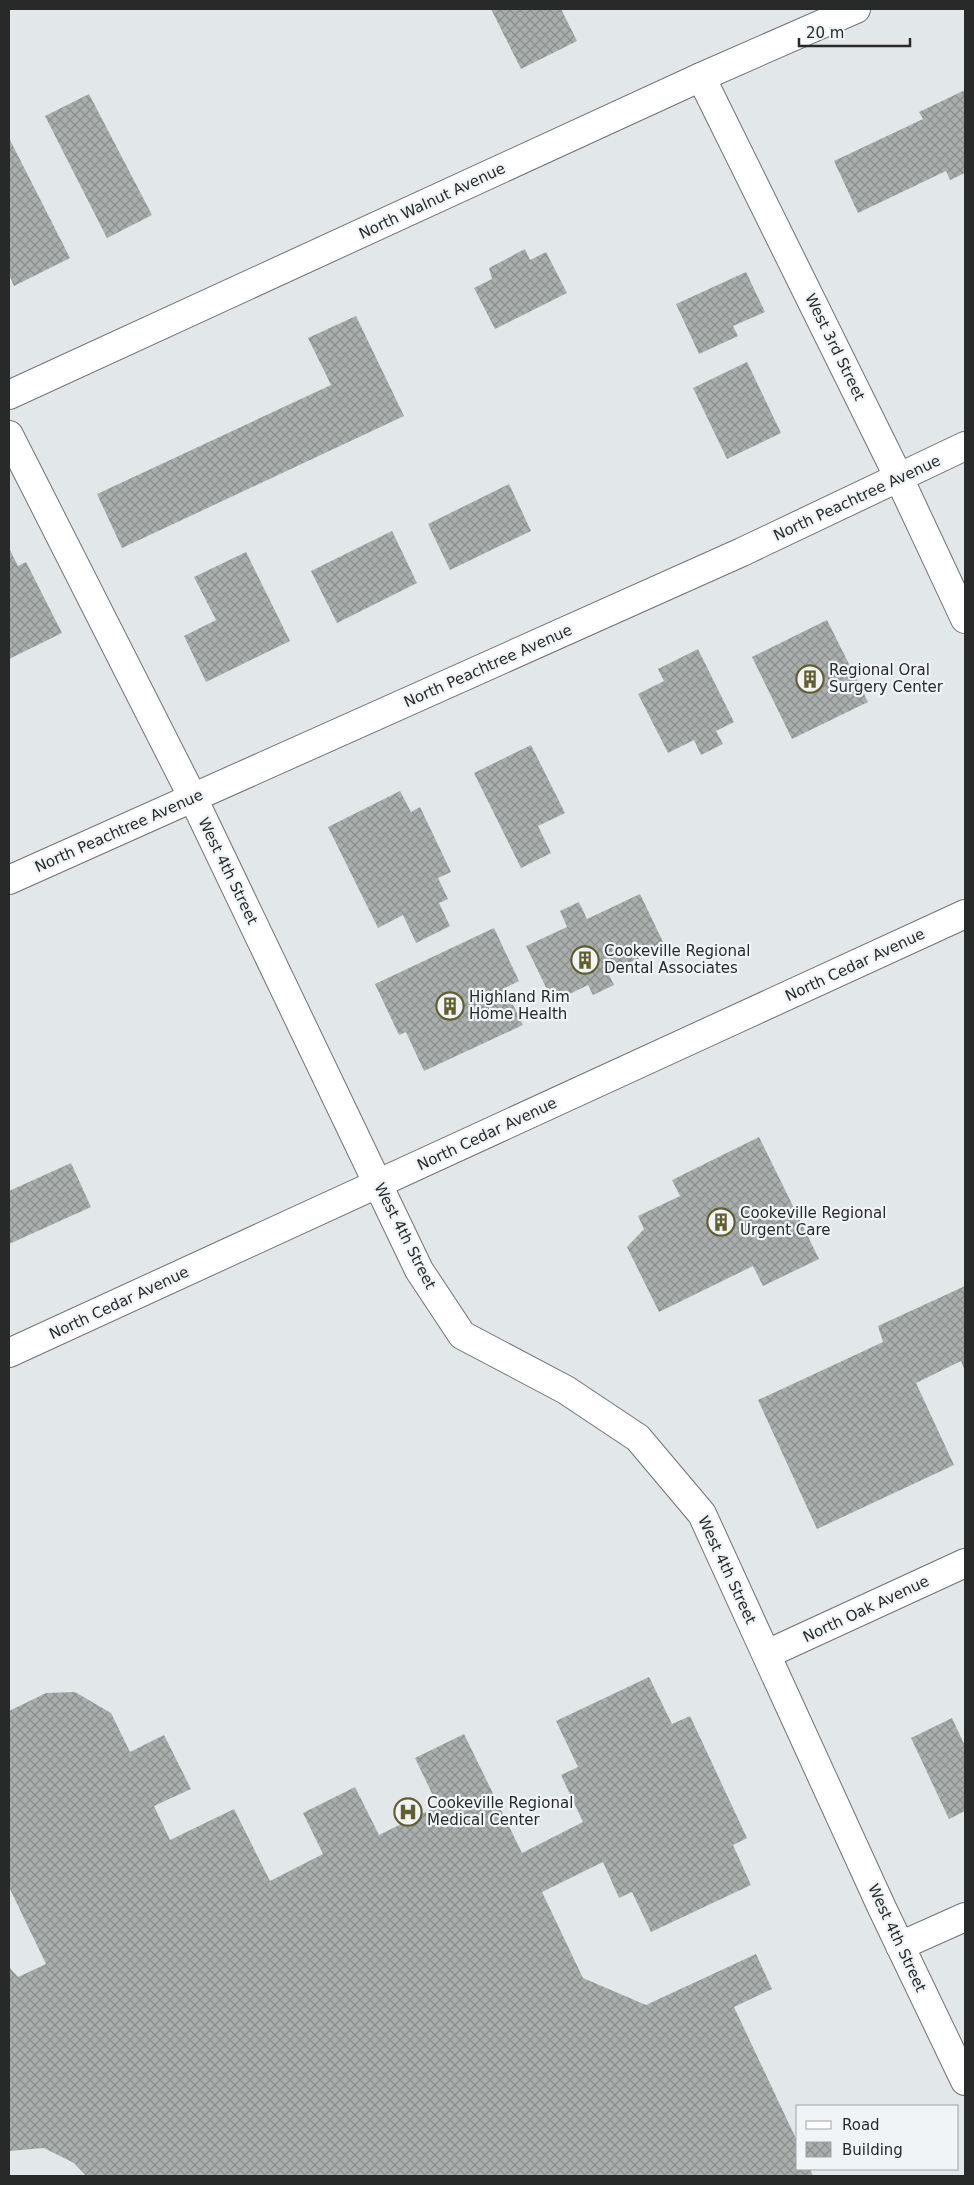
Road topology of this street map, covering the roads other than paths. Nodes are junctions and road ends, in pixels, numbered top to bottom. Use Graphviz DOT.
graph roads {
  1 [pos="856,9"];
  2 [pos="701,77"];
  3 [pos="9,395"];
  4 [pos="9,435"];
  5 [pos="965,446"];
  6 [pos="899,478"];
  7 [pos="965,619"];
  8 [pos="193,798"];
  9 [pos="9,880"];
  10 [pos="965,914"];
  11 [pos="378,1184"];
  12 [pos="9,1353"];
  13 [pos="965,1563"];
  14 [pos="767,1654"];
  15 [pos="965,1917"];
  16 [pos="900,1946"];
  17 [pos="965,2081"];
  1 -- 2 [label="street, North Walnut Avenue"];
  2 -- 3 [label="street, North Walnut Avenue"];
  2 -- 6 [label="street, West 3rd Street"];
  4 -- 8 [label="street, West 4th Street"];
  5 -- 6 [label="street, North Peachtree Avenue"];
  6 -- 7 [label="street, West 3rd Street"];
  6 -- 8 [label="street, North Peachtree Avenue"];
  8 -- 9 [label="street, North Peachtree Avenue"];
  8 -- 11 [label="street, West 4th Street"];
  10 -- 11 [label="street, North Cedar Avenue"];
  11 -- 12 [label="street, North Cedar Avenue"];
  11 -- 14 [label="street, West 4th Street"];
  13 -- 14 [label="street, North Oak Avenue"];
  14 -- 16 [label="street, West 4th Street"];
  15 -- 16 [label="street"];
  16 -- 17 [label="street, West 4th Street"];
}
